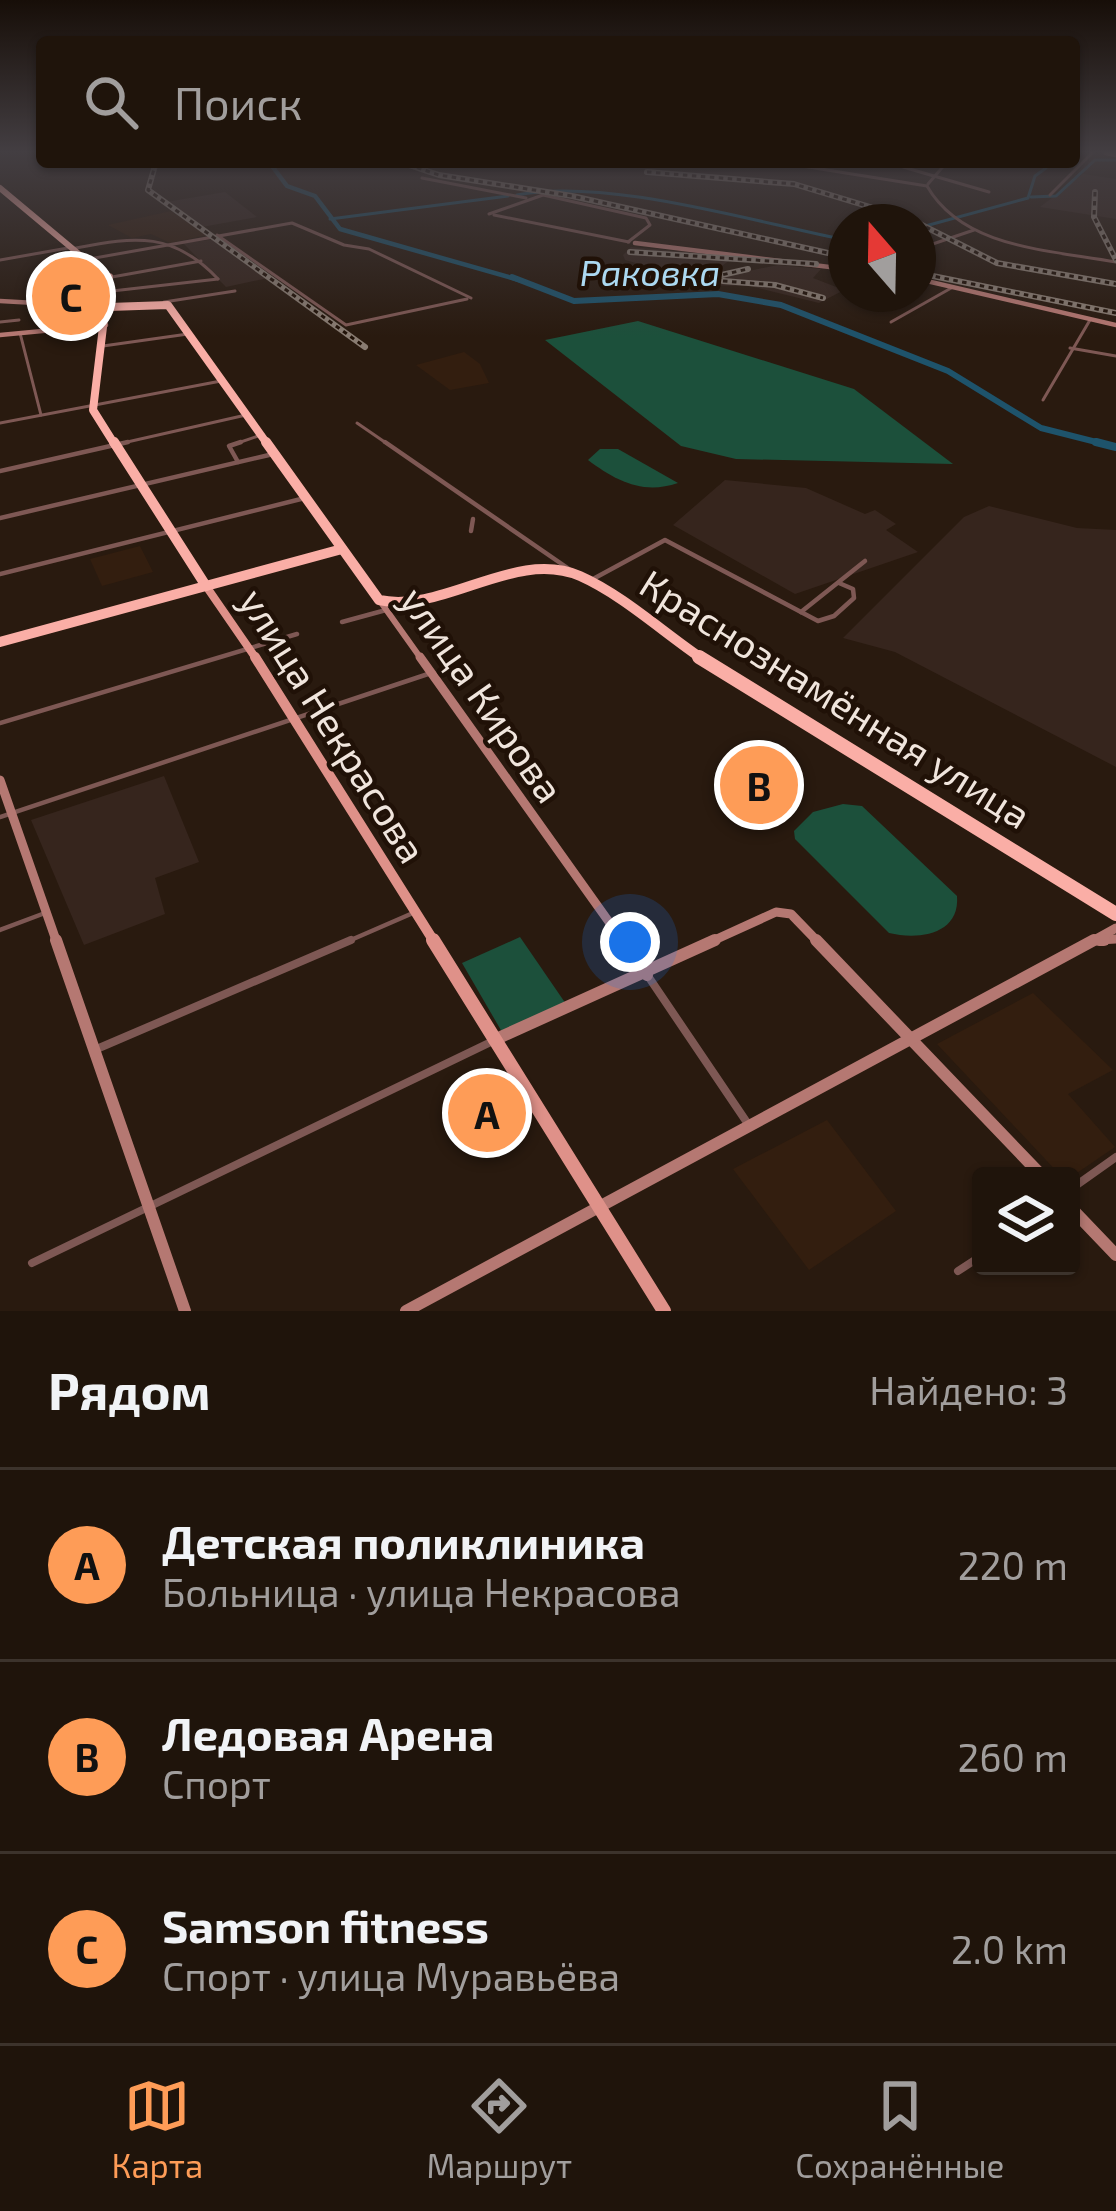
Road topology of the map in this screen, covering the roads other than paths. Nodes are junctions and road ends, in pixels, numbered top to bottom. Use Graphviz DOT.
graph roads {
  1 [pos="32,214"];
  2 [pos="490,214"];
  3 [pos="629,214"];
  4 [pos="945,214"];
  5 [pos="974,230"];
  6 [pos="217,236"];
  7 [pos="631,243"];
  8 [pos="936,243"];
  9 [pos="177,244"];
  10 [pos="74,248"];
  11 [pos="0,260"];
  12 [pos="89,260"];
  13 [pos="201,261"];
  14 [pos="1116,262"];
  15 [pos="828,267"];
  16 [pos="110,278"];
  17 [pos="936,283"];
  18 [pos="953,287"];
  19 [pos="112,291"];
  20 [pos="236,291"];
  21 [pos="0,301"];
  22 [pos="158,303"];
  23 [pos="109,307"];
  24 [pos="19,320"];
  25 [pos="1090,320"];
  26 [pos="0,322"];
  27 [pos="891,322"];
  28 [pos="106,325"];
  29 [pos="1116,325"];
  30 [pos="20,333"];
  31 [pos="188,334"];
  32 [pos="0,335"];
  33 [pos="103,346"];
  34 [pos="1070,348"];
  35 [pos="1116,356"];
  36 [pos="221,381"];
  37 [pos="1043,400"];
  38 [pos="92,406"];
  39 [pos="41,415"];
  40 [pos="246,415"];
  41 [pos="0,423"];
  42 [pos="357,423"];
  43 [pos="261,435"];
  44 [pos="113,445"];
  45 [pos="274,453"];
  46 [pos="238,462"];
  47 [pos="0,470"];
  48 [pos="139,486"];
  49 [pos="304,498"];
  50 [pos="0,518"];
  51 [pos="472,520"];
  52 [pos="470,531"];
  53 [pos="171,532"];
  54 [pos="342,549"];
  55 [pos="551,556"];
  56 [pos="865,561"];
  57 [pos="534,570"];
  58 [pos="0,574"];
  59 [pos="577,576"];
  60 [pos="839,583"];
  61 [pos="206,586"];
  62 [pos="383,605"];
  63 [pos="801,612"];
  64 [pos="342,622"];
  65 [pos="297,634"];
  66 [pos="0,642"];
  67 [pos="248,648"];
  68 [pos="431,674"];
  69 [pos="297,720"];
  70 [pos="0,723"];
  71 [pos="0,780"];
  72 [pos="6,815"];
  73 [pos="1059,875"];
  74 [pos="1116,902"];
  75 [pos="46,912"];
  76 [pos="413,913"];
  77 [pos="1116,914"];
  78 [pos="1116,928"];
  79 [pos="0,930"];
  80 [pos="1116,939"];
  81 [pos="1098,940"];
  82 [pos="647,975"];
  83 [pos="493,1041"];
  84 [pos="913,1041"];
  85 [pos="97,1049"];
  86 [pos="750,1128"];
  87 [pos="1116,1157"];
  88 [pos="1033,1167"];
  89 [pos="1080,1183"];
  90 [pos="150,1206"];
  91 [pos="598,1208"];
  92 [pos="1080,1217"];
  93 [pos="1116,1255"];
  94 [pos="32,1262"];
  95 [pos="972,1262"];
  96 [pos="958,1271"];
  97 [pos="185,1311"];
  98 [pos="406,1311"];
  99 [pos="664,1311"];
  1 -- 10 [label="highway"];
  2 -- 7 [label="street"];
  3 -- 7 [label="street"];
  4 -- 5 [label="street"];
  5 -- 8 [label="street"];
  5 -- 14 [label="street"];
  6 -- 6 [label="street"];
  6 -- 9 [label="street"];
  7 -- 15 [label="main road"];
  9 -- 10 [label="street"];
  9 -- 12 [label="street"];
  9 -- 13 [label="street"];
  10 -- 11 [label="street"];
  10 -- 12 [label="highway"];
  12 -- 16 [label="highway"];
  13 -- 16 [label="street"];
  13 -- 19 [label="street"];
  16 -- 19 [label="highway"];
  17 -- 18 [label="main road"];
  18 -- 25 [label="main road"];
  18 -- 27 [label="street"];
  19 -- 23 [label="highway"];
  20 -- 22 [label="street"];
  21 -- 23 [label="main road"];
  22 -- 23 [label="highway"];
  22 -- 31 [label="highway, улица Кирова"];
  23 -- 28 [label="highway"];
  24 -- 26 [label="street"];
  25 -- 29 [label="main road"];
  25 -- 34 [label="street"];
  28 -- 30 [label="main road"];
  28 -- 33 [label="highway"];
  30 -- 32 [label="main road"];
  30 -- 39 [label="street"];
  31 -- 33 [label="street"];
  31 -- 36 [label="highway, улица Кирова"];
  33 -- 38 [label="highway"];
  34 -- 35 [label="street"];
  34 -- 37 [label="street"];
  36 -- 38 [label="street"];
  36 -- 40 [label="highway, улица Кирова"];
  38 -- 39 [label="street"];
  38 -- 44 [label="highway, улица Некрасова"];
  39 -- 41 [label="street"];
  40 -- 43 [label="highway, улица Кирова"];
  40 -- 44 [label="street"];
  42 -- 55 [label="street, Краснознамённая улица"];
  43 -- 45 [label="highway, улица Кирова"];
  43 -- 46 [label="street"];
  44 -- 47 [label="street"];
  44 -- 48 [label="highway, улица Некрасова"];
  45 -- 46 [label="street"];
  45 -- 49 [label="highway, улица Кирова"];
  46 -- 48 [label="street"];
  48 -- 50 [label="street"];
  48 -- 53 [label="highway, улица Некрасова"];
  49 -- 53 [label="street"];
  49 -- 54 [label="highway, улица Кирова"];
  51 -- 52 [label="street"];
  53 -- 58 [label="street"];
  53 -- 61 [label="highway, улица Некрасова"];
  54 -- 61 [label="highway"];
  54 -- 62 [label="highway, улица Кирова"];
  55 -- 57 [label="street"];
  55 -- 59 [label="street, Краснознамённая улица"];
  56 -- 60 [label="street"];
  57 -- 59 [label="highway"];
  57 -- 62 [label="highway"];
  59 -- 63 [label="street"];
  59 -- 73 [label="highway, Краснознамённая улица"];
  60 -- 63 [label="street"];
  60 -- 63 [label="street"];
  61 -- 66 [label="highway"];
  61 -- 67 [label="main road, улица Некрасова"];
  62 -- 64 [label="street"];
  62 -- 68 [label="main road, улица Кирова"];
  65 -- 67 [label="street"];
  67 -- 69 [label="main road, улица Некрасова"];
  67 -- 70 [label="street"];
  68 -- 69 [label="street"];
  68 -- 82 [label="main road, улица Кирова"];
  69 -- 72 [label="street"];
  69 -- 76 [label="main road, улица Некрасова"];
  71 -- 72 [label="main road"];
  72 -- 75 [label="main road"];
  73 -- 74 [label="highway, Краснознамённая улица"];
  73 -- 77 [label="highway, Краснознамённая улица"];
  75 -- 79 [label="street"];
  75 -- 85 [label="main road"];
  76 -- 83 [label="main road, улица Некрасова"];
  76 -- 85 [label="street"];
  78 -- 81 [label="main road"];
  80 -- 81 [label="main road"];
  81 -- 84 [label="main road"];
  82 -- 83 [label="main road"];
  82 -- 84 [label="main road"];
  82 -- 86 [label="street, улица Кирова"];
  83 -- 90 [label="street"];
  83 -- 91 [label="main road, улица Некрасова"];
  84 -- 86 [label="main road"];
  84 -- 88 [label="main road"];
  85 -- 90 [label="main road"];
  86 -- 91 [label="main road"];
  87 -- 89 [label="street"];
  90 -- 94 [label="street"];
  90 -- 97 [label="main road"];
  91 -- 98 [label="main road"];
  91 -- 99 [label="main road, улица Некрасова"];
  92 -- 93 [label="main road"];
  95 -- 96 [label="street"];
}
